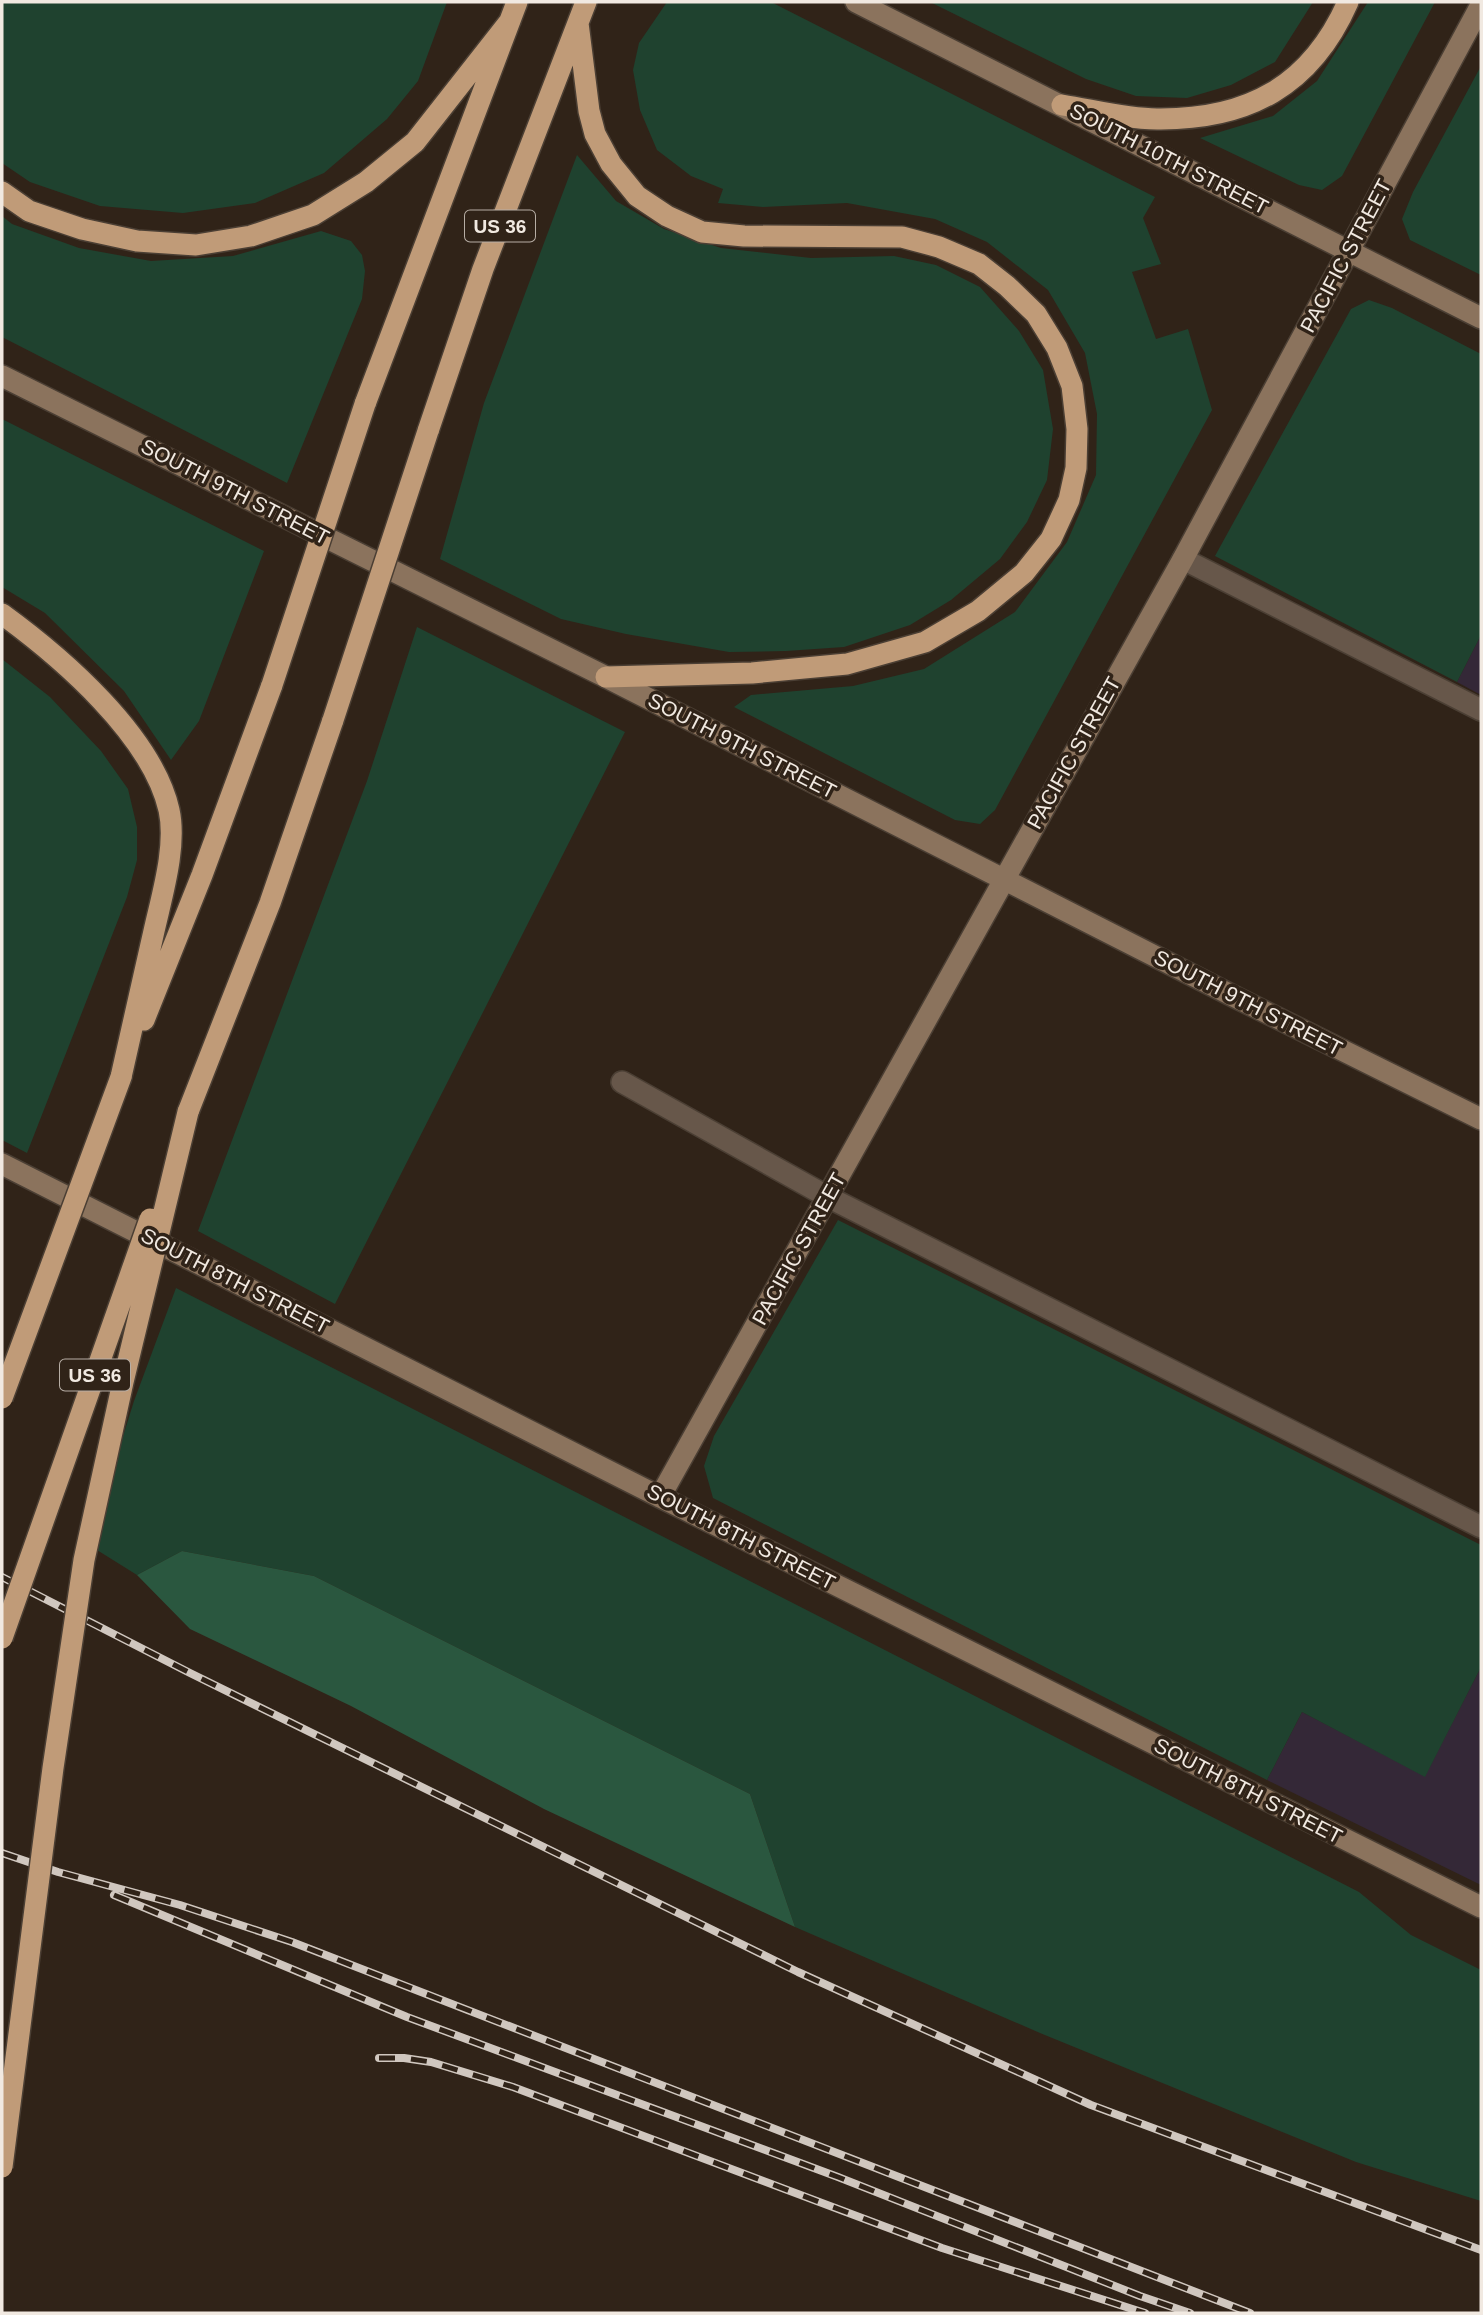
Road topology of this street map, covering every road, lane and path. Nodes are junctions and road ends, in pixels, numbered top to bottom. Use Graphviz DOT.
graph roads {
  1 [pos="586,2"];
  2 [pos="856,2"];
  3 [pos="1348,2"];
  4 [pos="1481,5"];
  5 [pos="514,12"];
  6 [pos="578,23"];
  7 [pos="1062,105"];
  8 [pos="2,192"];
  9 [pos="1349,251"];
  10 [pos="1481,318"];
  11 [pos="2,376"];
  12 [pos="1183,559"];
  13 [pos="2,614"];
  14 [pos="606,677"];
  15 [pos="1481,710"];
  16 [pos="1003,878"];
  17 [pos="121,1077"];
  18 [pos="622,1082"];
  19 [pos="188,1112"];
  20 [pos="1481,1119"];
  21 [pos="2,1164"];
  22 [pos="828,1197"];
  23 [pos="2,1398"];
  24 [pos="660,1497"];
  25 [pos="1481,1527"];
  26 [pos="2,1637"];
  27 [pos="1481,1908"];
  28 [pos="2,2167"];
  1 -- 6 [label="highway, US 36"];
  2 -- 7 [label="street, SOUTH 10TH STREET"];
  3 -- 7 [label="highway"];
  4 -- 9 [label="street, PACIFIC STREET"];
  5 -- 8 [label="highway"];
  5 -- 17 [label="highway, US 36, bridge"];
  6 -- 14 [label="highway"];
  6 -- 19 [label="highway, US 36, bridge"];
  7 -- 9 [label="street, SOUTH 10TH STREET"];
  9 -- 10 [label="street, SOUTH 10TH STREET"];
  9 -- 12 [label="street, PACIFIC STREET"];
  11 -- 14 [label="street, SOUTH 9TH STREET"];
  12 -- 15 [label="lane"];
  12 -- 16 [label="street, PACIFIC STREET"];
  13 -- 17 [label="highway"];
  14 -- 16 [label="street, SOUTH 9TH STREET"];
  16 -- 20 [label="street, SOUTH 9TH STREET"];
  16 -- 22 [label="street, PACIFIC STREET"];
  17 -- 23 [label="highway, US 36, bridge"];
  18 -- 22 [label="lane"];
  19 -- 26 [label="highway, US 36, bridge"];
  19 -- 28 [label="highway, bridge"];
  21 -- 24 [label="street, SOUTH 8TH STREET"];
  22 -- 24 [label="street, PACIFIC STREET"];
  22 -- 25 [label="lane"];
  24 -- 27 [label="street, SOUTH 8TH STREET"];
}
